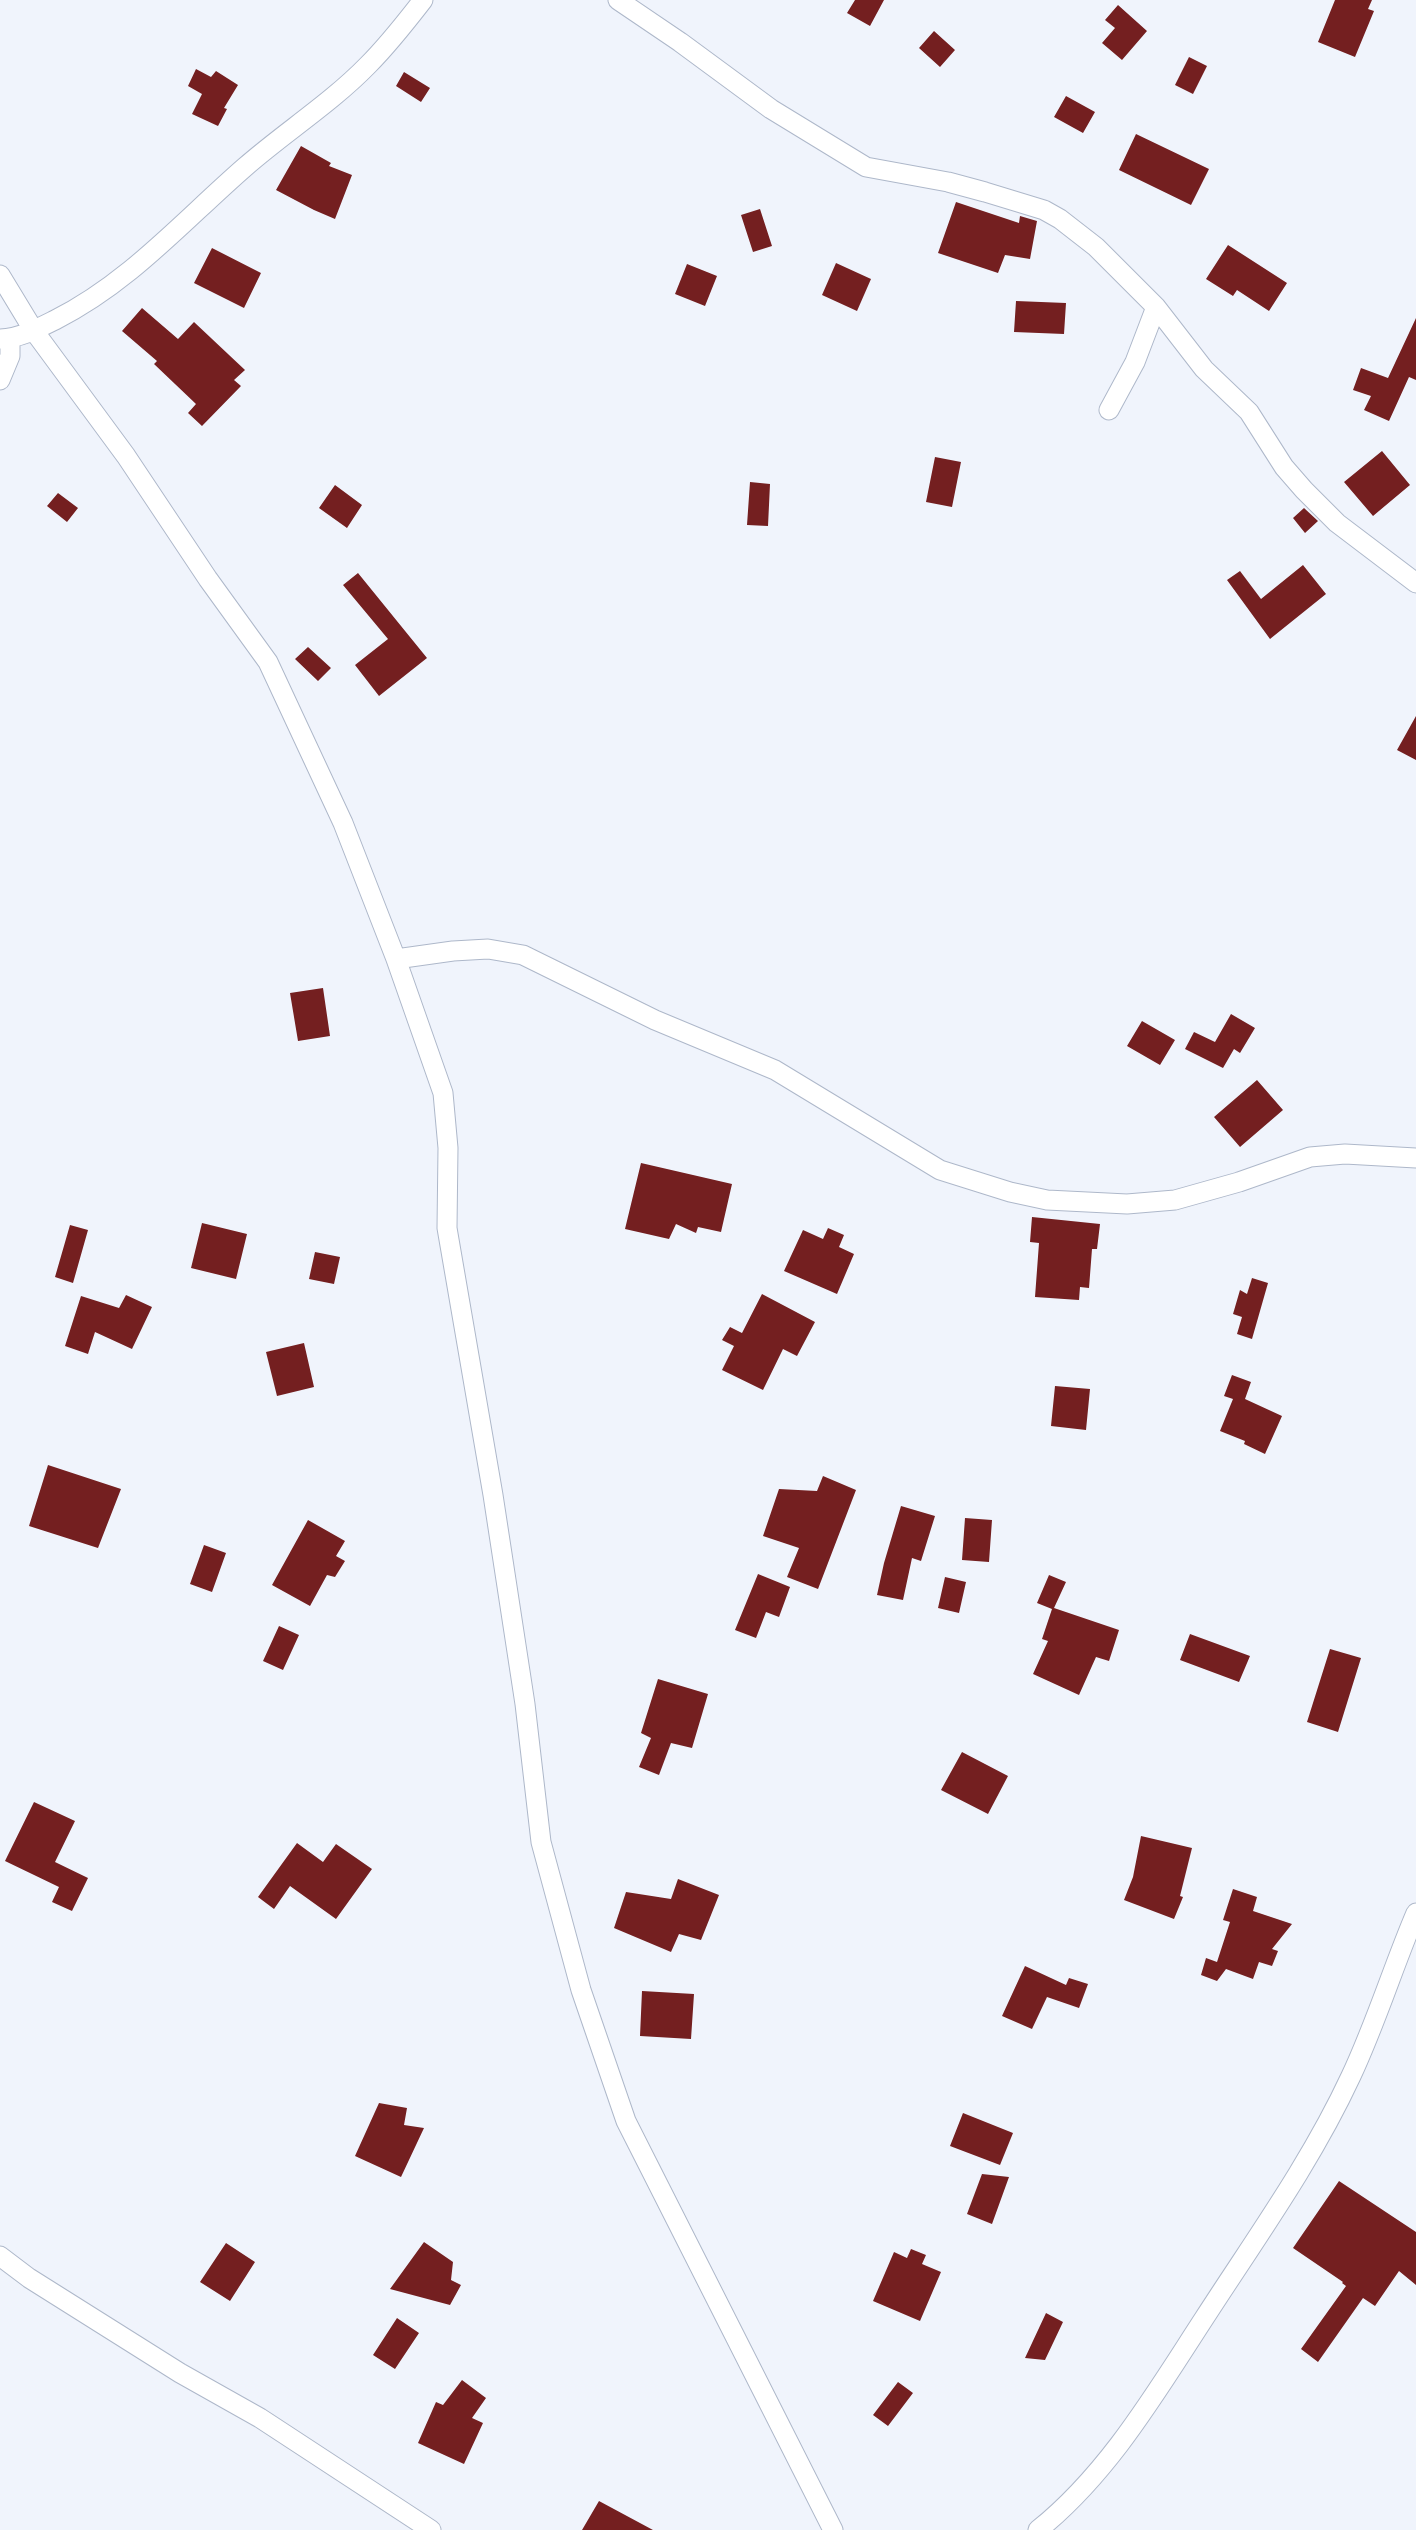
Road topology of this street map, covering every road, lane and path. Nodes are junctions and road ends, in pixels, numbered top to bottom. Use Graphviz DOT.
graph roads {
  1 [pos="423,0"];
  2 [pos="618,0"];
  3 [pos="0,275"];
  4 [pos="1156,307"];
  5 [pos="34,331"];
  6 [pos="5,339"];
  7 [pos="0,380"];
  8 [pos="1109,410"];
  9 [pos="1416,583"];
  10 [pos="396,959"];
  11 [pos="1416,1158"];
  12 [pos="1416,1913"];
  13 [pos="0,2256"];
  14 [pos="431,2530"];
  15 [pos="833,2530"];
  16 [pos="1038,2530"];
  1 -- 5 [label="street"];
  2 -- 4 [label="street"];
  3 -- 5 [label="street"];
  4 -- 8 [label="street"];
  4 -- 9 [label="street"];
  5 -- 6 [label="street"];
  5 -- 10 [label="street"];
  6 -- 7 [label="street"];
  10 -- 11 [label="street"];
  10 -- 15 [label="street"];
  12 -- 16 [label="street"];
  13 -- 14 [label="street"];
}
